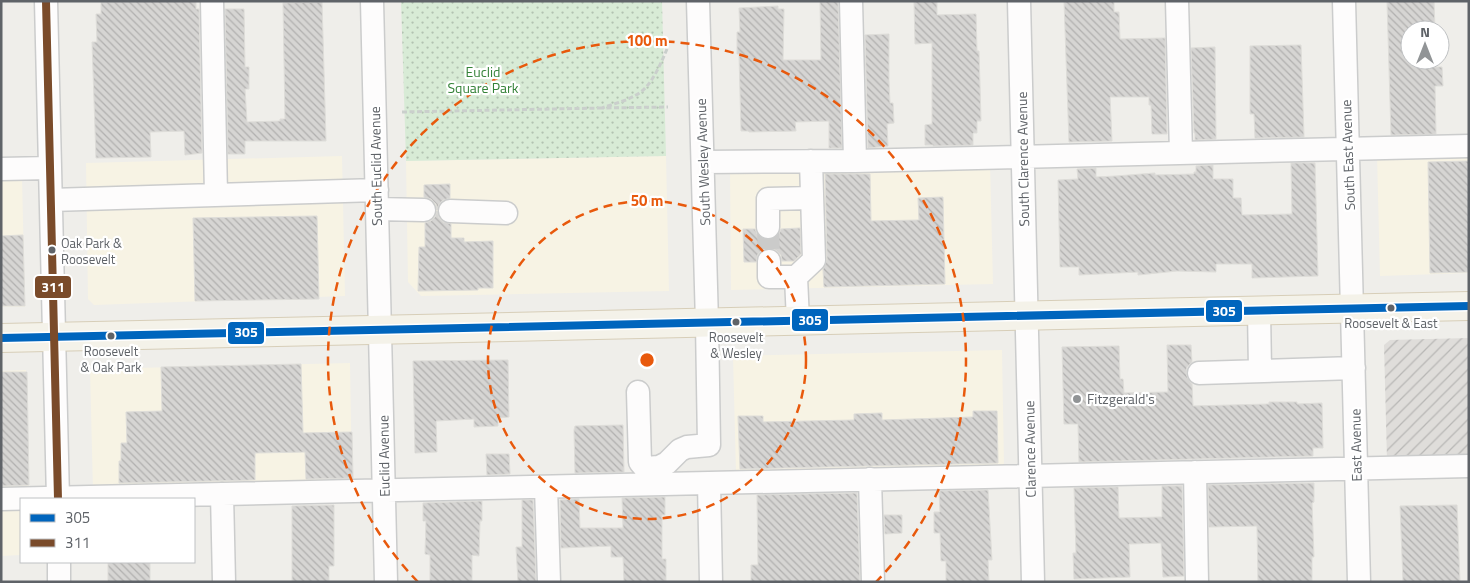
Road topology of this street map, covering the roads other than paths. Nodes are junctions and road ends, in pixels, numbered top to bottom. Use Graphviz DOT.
graph roads {
  1 [pos="46,1"];
  2 [pos="212,1"];
  3 [pos="372,1"];
  4 [pos="698,1"];
  5 [pos="851,1"];
  6 [pos="1019,1"];
  7 [pos="1177,1"];
  8 [pos="1344,1"];
  9 [pos="1469,146"];
  10 [pos="1348,149"];
  11 [pos="1181,153"];
  12 [pos="1023,157"];
  13 [pos="811,161"];
  14 [pos="855,161"];
  15 [pos="703,162"];
  16 [pos="50,168"];
  17 [pos="1,169"];
  18 [pos="216,195"];
  19 [pos="812,198"];
  20 [pos="51,200"];
  21 [pos="377,200"];
  22 [pos="424,210"];
  23 [pos="450,210"];
  24 [pos="506,213"];
  25 [pos="768,228"];
  26 [pos="769,262"];
  27 [pos="796,277"];
  28 [pos="1469,306"];
  29 [pos="1353,309"];
  30 [pos="1259,311"];
  31 [pos="1028,316"];
  32 [pos="798,321"];
  33 [pos="708,323"];
  34 [pos="380,330"];
  35 [pos="54,337"];
  36 [pos="1,338"];
  37 [pos="1354,368"];
  38 [pos="1260,370"];
  39 [pos="1199,373"];
  40 [pos="638,392"];
  41 [pos="1469,466"];
  42 [pos="1356,468"];
  43 [pos="1195,472"];
  44 [pos="1031,476"];
  45 [pos="870,480"];
  46 [pos="709,483"];
  47 [pos="546,487"];
  48 [pos="384,490"];
  49 [pos="222,494"];
  50 [pos="58,498"];
  51 [pos="91,498"];
  52 [pos="1,499"];
  53 [pos="20,499"];
  54 [pos="59,563"];
  55 [pos="59,582"];
  56 [pos="224,582"];
  57 [pos="386,582"];
  58 [pos="548,582"];
  59 [pos="711,582"];
  60 [pos="873,582"];
  61 [pos="1033,582"];
  62 [pos="1197,582"];
  63 [pos="1359,582"];
  1 -- 16 [label="street"];
  2 -- 18 [label="street"];
  3 -- 21 [label="street, South Euclid Avenue"];
  4 -- 15 [label="street, South Wesley Avenue"];
  5 -- 14 [label="street"];
  6 -- 12 [label="street, South Clarence Avenue"];
  7 -- 11 [label="street"];
  8 -- 10 [label="street, South East Avenue"];
  9 -- 10 [label="street"];
  10 -- 11 [label="street"];
  10 -- 29 [label="street, South East Avenue"];
  11 -- 12 [label="street"];
  12 -- 14 [label="street"];
  12 -- 31 [label="street, South Clarence Avenue"];
  13 -- 14 [label="street"];
  13 -- 15 [label="street"];
  13 -- 19 [label="street"];
  15 -- 33 [label="street, South Wesley Avenue"];
  16 -- 17 [label="street"];
  16 -- 20 [label="street"];
  18 -- 20 [label="street"];
  18 -- 21 [label="street"];
  19 -- 25 [label="street"];
  19 -- 27 [label="street"];
  20 -- 35 [label="street"];
  21 -- 22 [label="street"];
  21 -- 34 [label="street, South Euclid Avenue"];
  23 -- 24 [label="street"];
  26 -- 27 [label="street"];
  27 -- 32 [label="street"];
  28 -- 29 [label="main road"];
  29 -- 30 [label="main road"];
  29 -- 37 [label="street, East Avenue"];
  30 -- 31 [label="main road"];
  30 -- 38 [label="street"];
  31 -- 32 [label="main road"];
  31 -- 44 [label="street, Clarence Avenue"];
  32 -- 33 [label="main road"];
  33 -- 34 [label="main road"];
  33 -- 40 [label="street, South Wesley Avenue"];
  34 -- 35 [label="main road"];
  34 -- 48 [label="street, Euclid Avenue"];
  35 -- 36 [label="main road"];
  35 -- 50 [label="street"];
  37 -- 38 [label="street"];
  37 -- 42 [label="street, East Avenue"];
  38 -- 39 [label="street"];
  41 -- 42 [label="street"];
  42 -- 43 [label="street"];
  42 -- 63 [label="street, East Avenue"];
  43 -- 44 [label="street"];
  43 -- 62 [label="street"];
  44 -- 45 [label="street"];
  44 -- 61 [label="street, Clarence Avenue"];
  45 -- 46 [label="street"];
  45 -- 60 [label="street"];
  46 -- 47 [label="street"];
  46 -- 59 [label="street"];
  47 -- 48 [label="street"];
  47 -- 58 [label="street"];
  48 -- 49 [label="street"];
  48 -- 57 [label="street, Euclid Avenue"];
  49 -- 51 [label="street"];
  49 -- 56 [label="street"];
  52 -- 53 [label="street"];
  54 -- 55 [label="street"];
}
